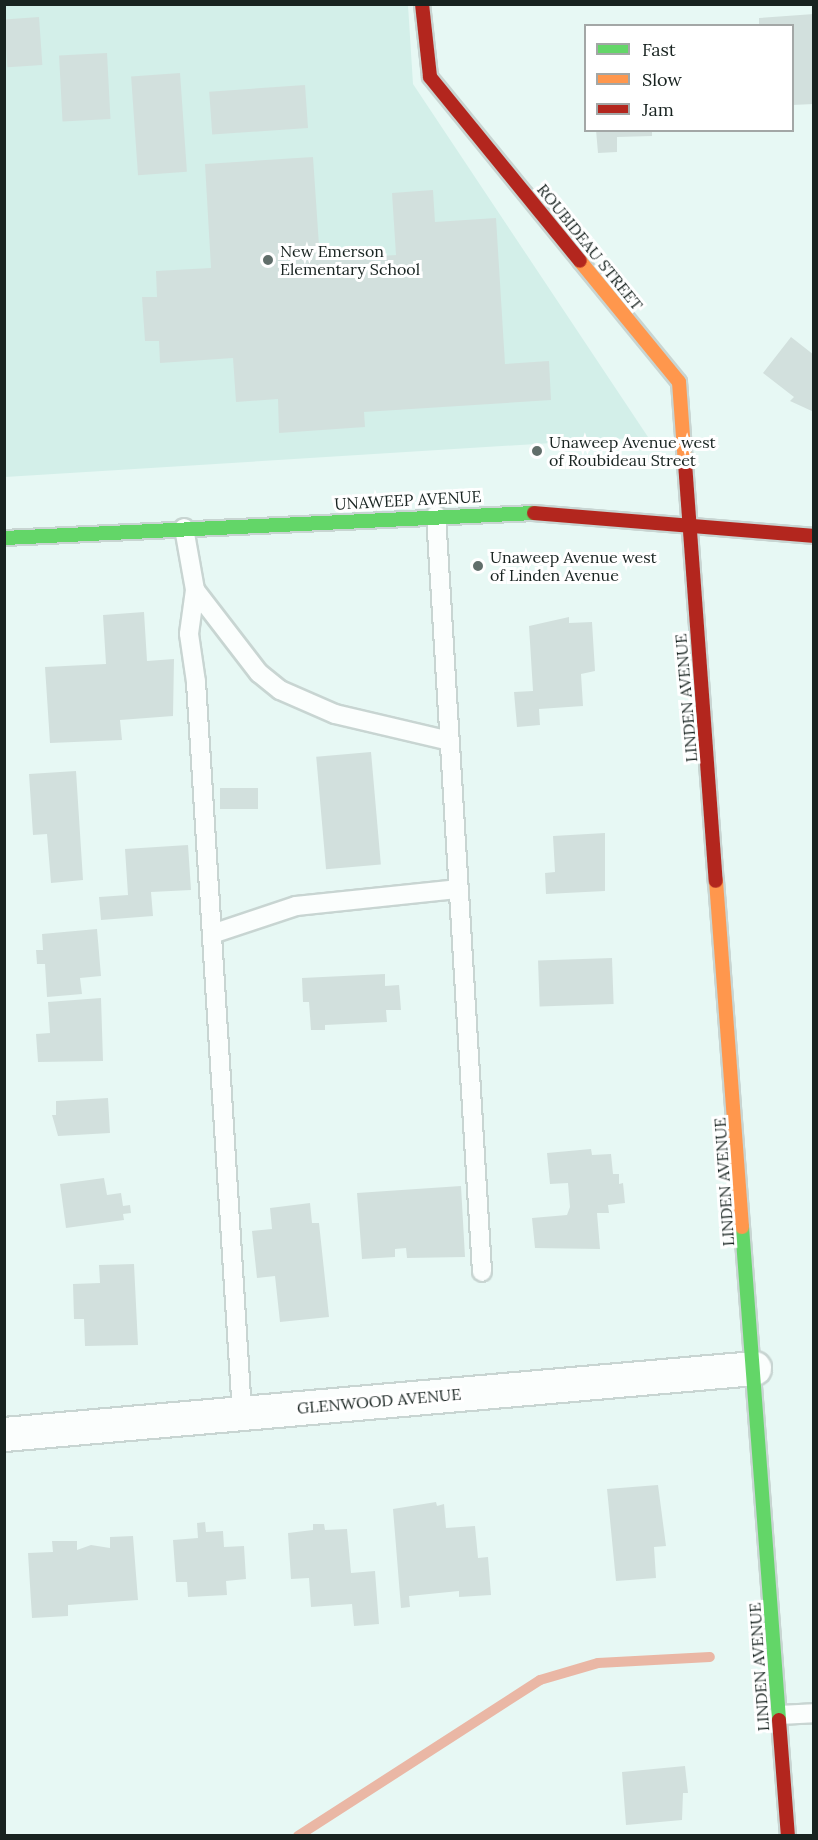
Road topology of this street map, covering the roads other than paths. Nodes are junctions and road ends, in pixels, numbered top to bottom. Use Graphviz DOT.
graph roads {
  1 [pos="422,4"];
  2 [pos="436,515"];
  3 [pos="689,526"];
  4 [pos="184,528"];
  5 [pos="813,536"];
  6 [pos="4,538"];
  7 [pos="195,590"];
  8 [pos="450,741"];
  9 [pos="459,889"];
  10 [pos="212,934"];
  11 [pos="482,1272"];
  12 [pos="754,1368"];
  13 [pos="242,1413"];
  14 [pos="4,1434"];
  15 [pos="813,1713"];
  16 [pos="779,1715"];
  17 [pos="788,1836"];
  1 -- 3 [label="street, ROUBIDEAU STREET"];
  2 -- 3 [label="street, UNAWEEP AVENUE"];
  2 -- 4 [label="street, UNAWEEP AVENUE"];
  2 -- 8 [label="lane"];
  3 -- 5 [label="street, UNAWEEP AVENUE"];
  3 -- 12 [label="street, LINDEN AVENUE"];
  4 -- 6 [label="street, UNAWEEP AVENUE"];
  4 -- 7 [label="lane"];
  7 -- 8 [label="lane"];
  7 -- 10 [label="lane"];
  8 -- 9 [label="lane"];
  9 -- 10 [label="lane"];
  9 -- 11 [label="lane"];
  10 -- 13 [label="lane"];
  12 -- 13 [label="street, GLENWOOD AVENUE"];
  12 -- 16 [label="street, LINDEN AVENUE"];
  13 -- 14 [label="street, GLENWOOD AVENUE"];
  15 -- 16 [label="lane"];
  16 -- 17 [label="street, LINDEN AVENUE"];
}
